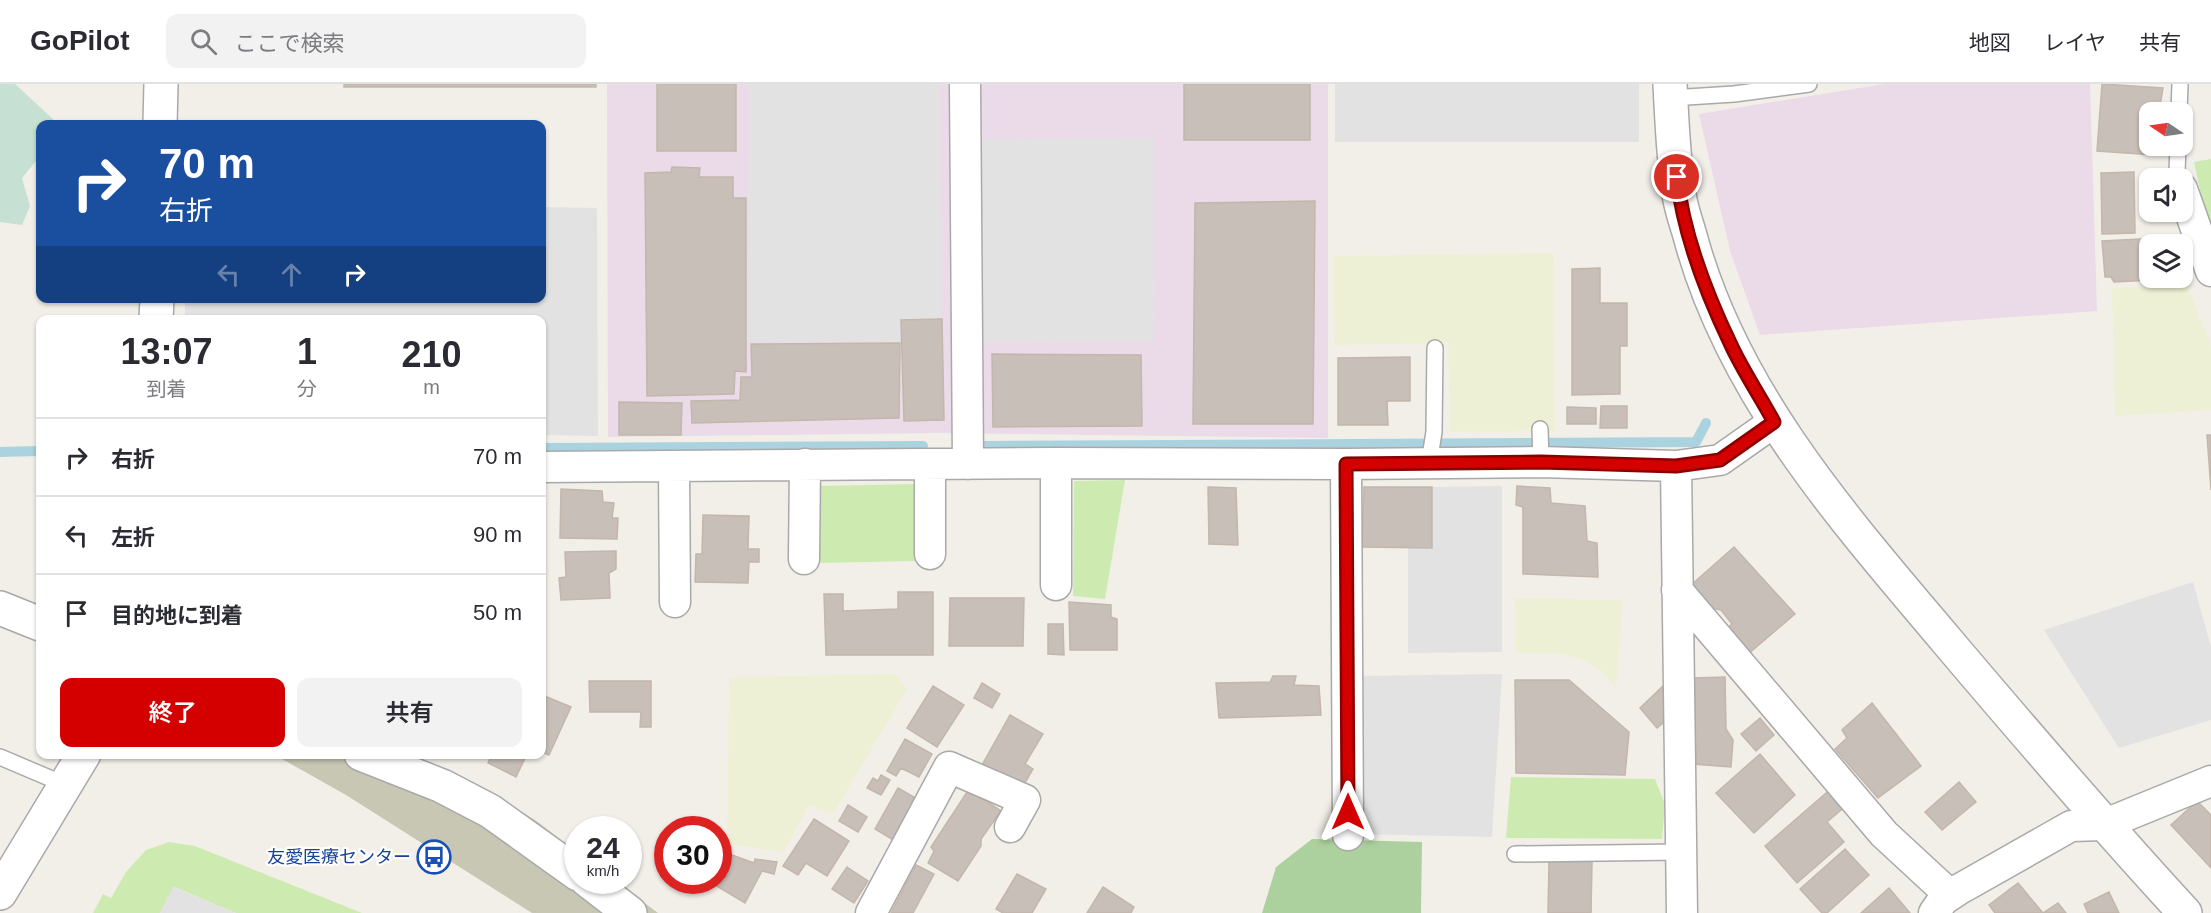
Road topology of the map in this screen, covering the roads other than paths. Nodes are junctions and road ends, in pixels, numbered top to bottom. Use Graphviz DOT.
graph roads {
  1 [pos="161,84"];
  2 [pos="965,84"];
  3 [pos="1809,84"];
  4 [pos="2180,84"];
  5 [pos="1670,91"];
  6 [pos="2179,102"];
  7 [pos="160,120"];
  8 [pos="2193,215"];
  9 [pos="2211,271"];
  10 [pos="1435,348"];
  11 [pos="1774,422"];
  12 [pos="1540,429"];
  13 [pos="1541,462"];
  14 [pos="1056,463"];
  15 [pos="1429,463"];
  16 [pos="805,464"];
  17 [pos="930,464"];
  18 [pos="968,464"];
  19 [pos="1346,464"];
  20 [pos="674,465"];
  21 [pos="1676,466"];
  22 [pos="546,467"];
  23 [pos="930,554"];
  24 [pos="804,559"];
  25 [pos="1056,585"];
  26 [pos="1677,590"];
  27 [pos="675,602"];
  28 [pos="0,608"];
  29 [pos="36,622"];
  30 [pos="0,757"];
  31 [pos="81,759"];
  32 [pos="374,759"];
  33 [pos="2211,781"];
  34 [pos="66,785"];
  35 [pos="2103,825"];
  36 [pos="1010,827"];
  37 [pos="1348,835"];
  38 [pos="1681,852"];
  39 [pos="1515,854"];
  40 [pos="564,864"];
  41 [pos="0,893"];
  42 [pos="605,894"];
  43 [pos="1942,904"];
  44 [pos="630,913"];
  45 [pos="872,913"];
  46 [pos="1682,913"];
  47 [pos="2185,913"];
  1 -- 7 [label="street"];
  2 -- 18 [label="street"];
  3 -- 5 [label="lane"];
  4 -- 6 [label="lane"];
  5 -- 11 [label="street"];
  8 -- 9 [label="street"];
  10 -- 15 [label="lane"];
  11 -- 21 [label="street"];
  11 -- 35 [label="street"];
  12 -- 13 [label="lane"];
  13 -- 15 [label="street"];
  13 -- 21 [label="street"];
  14 -- 18 [label="street"];
  14 -- 19 [label="street"];
  14 -- 25 [label="street"];
  15 -- 19 [label="street"];
  16 -- 17 [label="street"];
  16 -- 20 [label="street"];
  16 -- 24 [label="street"];
  17 -- 18 [label="street"];
  17 -- 23 [label="street"];
  19 -- 37 [label="street"];
  20 -- 22 [label="street"];
  20 -- 27 [label="street"];
  21 -- 26 [label="street"];
  26 -- 38 [label="street"];
  26 -- 43 [label="street"];
  28 -- 29 [label="street"];
  30 -- 34 [label="lane"];
  31 -- 34 [label="street"];
  32 -- 40 [label="street"];
  33 -- 35 [label="street"];
  34 -- 41 [label="street"];
  35 -- 43 [label="street"];
  35 -- 47 [label="street"];
  36 -- 45 [label="street"];
  38 -- 39 [label="lane"];
  38 -- 46 [label="street"];
  42 -- 44 [label="street"];
}
